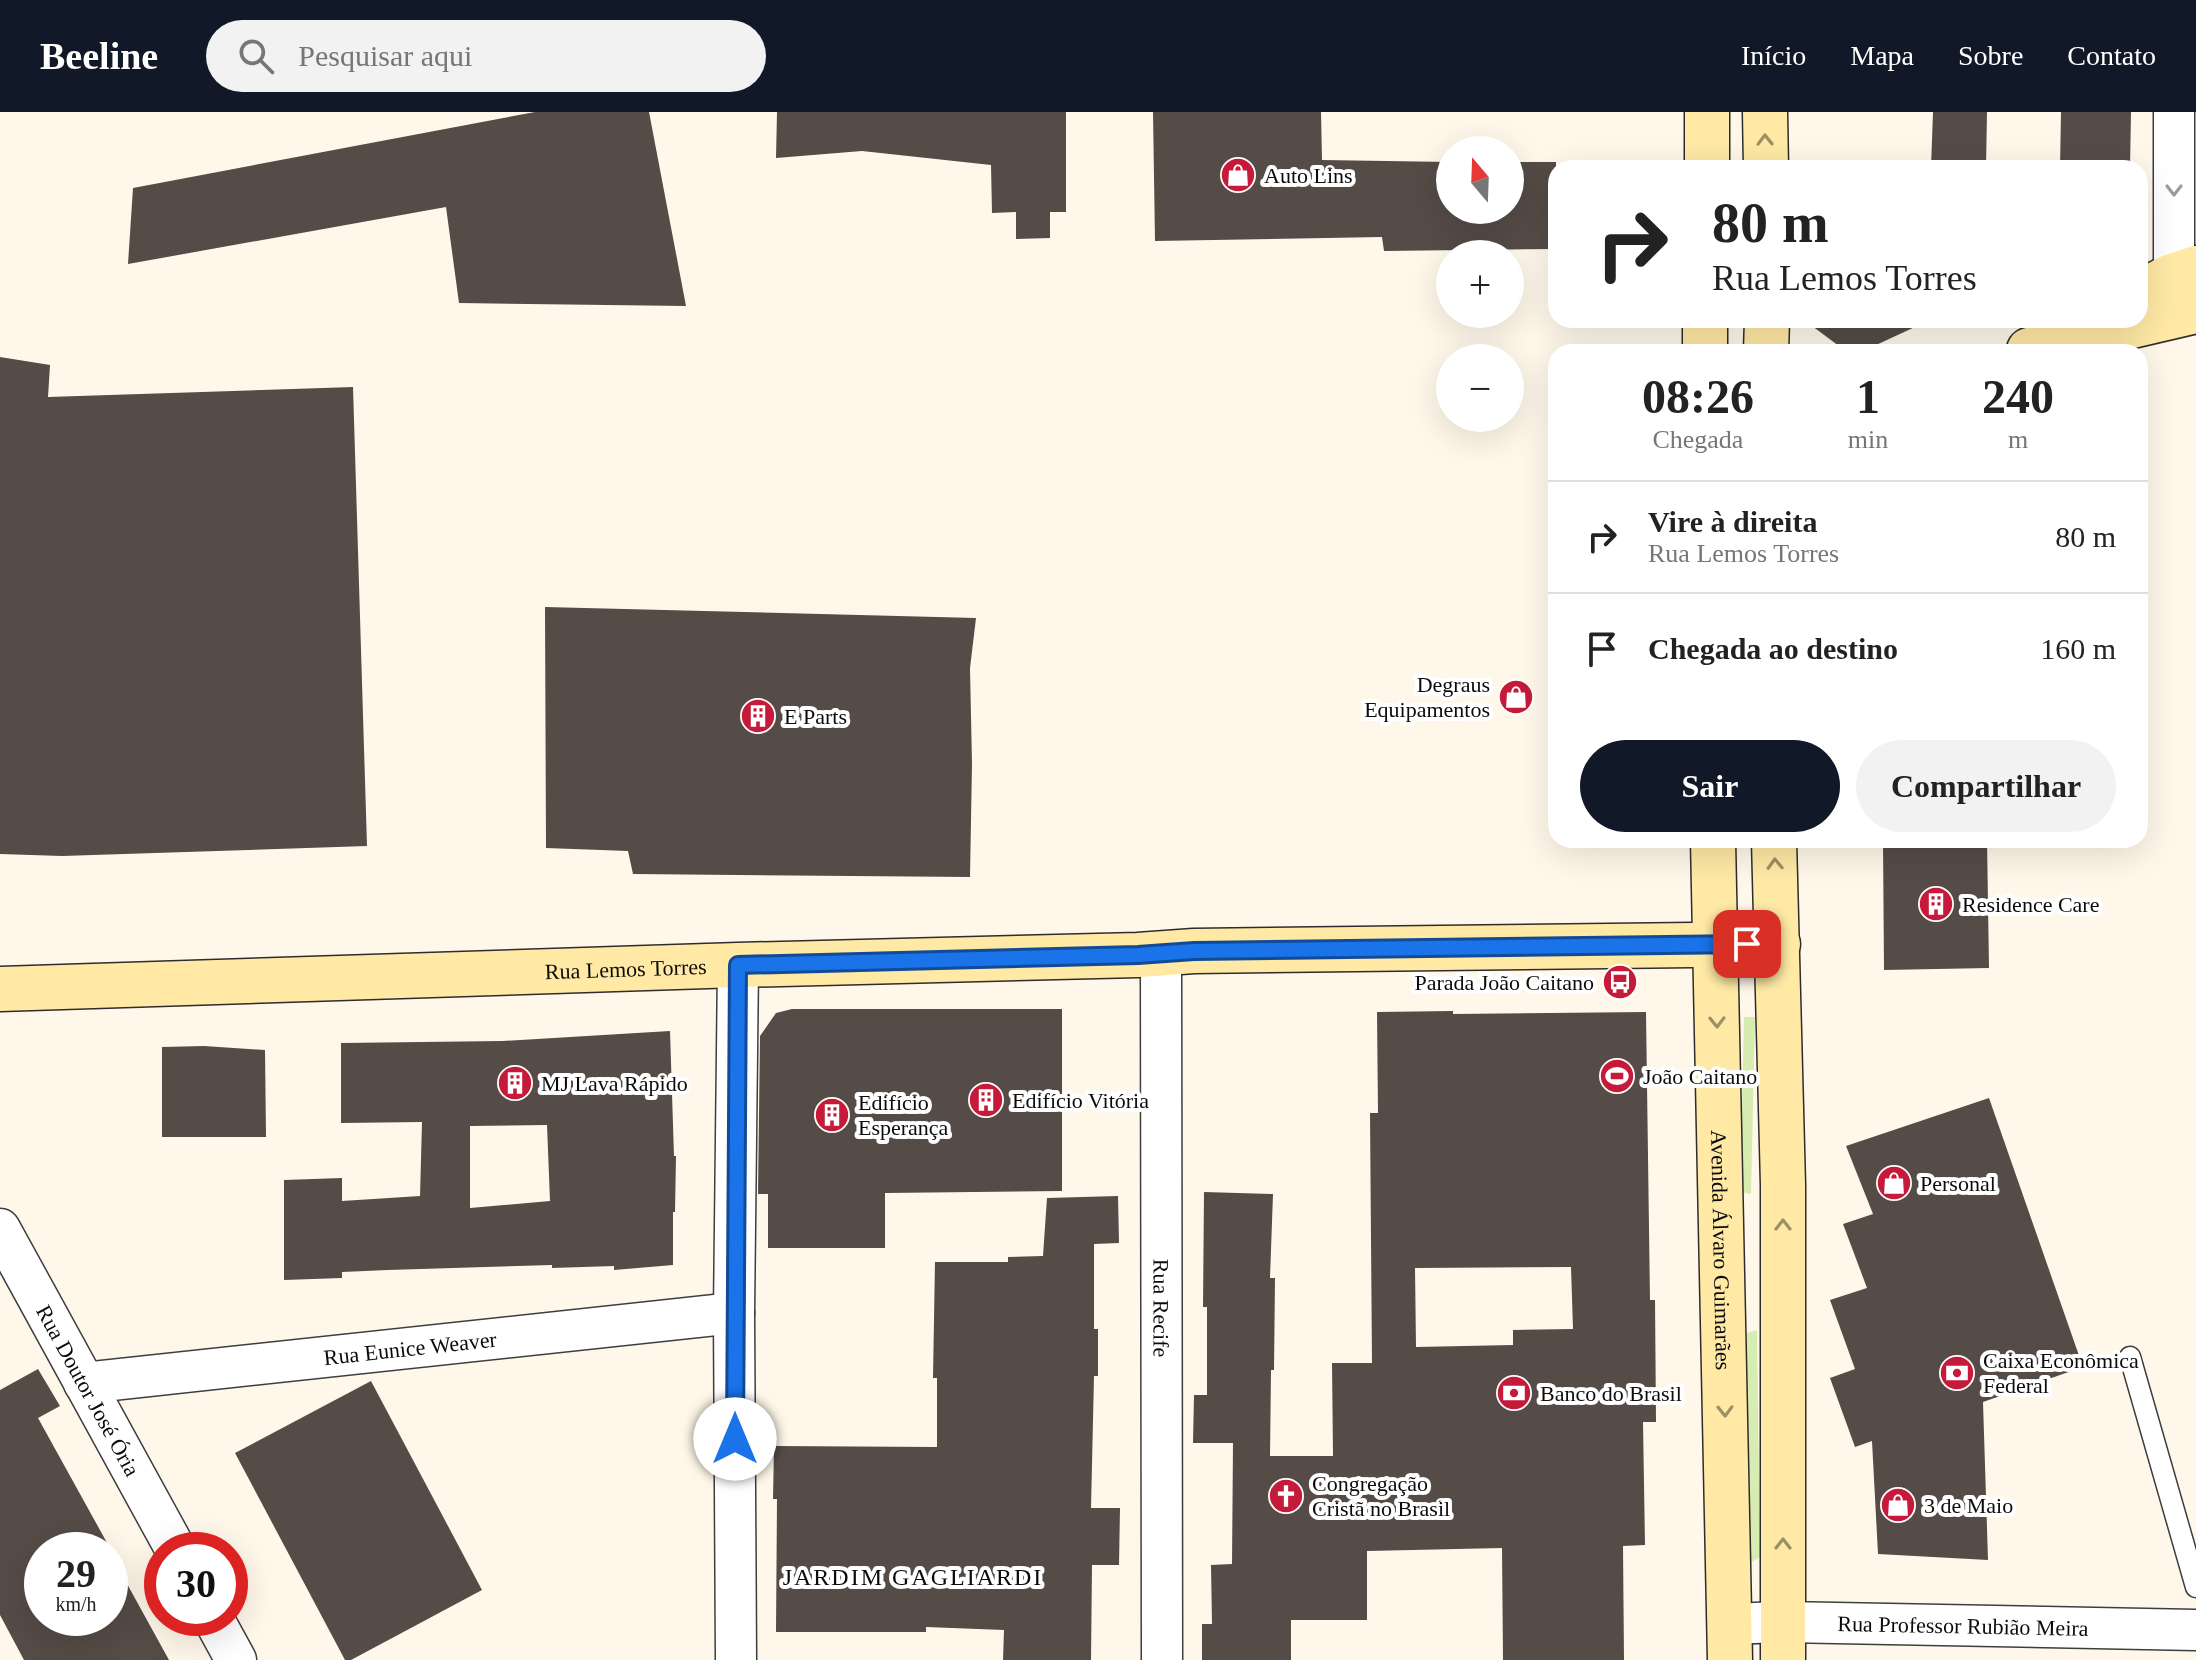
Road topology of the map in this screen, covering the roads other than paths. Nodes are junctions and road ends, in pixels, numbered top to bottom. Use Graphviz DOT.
graph roads {
  1 [pos="1707,112"];
  2 [pos="1765,112"];
  3 [pos="2174,112"];
  4 [pos="1707,160"];
  5 [pos="1766,160"];
  6 [pos="2176,287"];
  7 [pos="2148,299"];
  8 [pos="2072,328"];
  9 [pos="2081,328"];
  10 [pos="2041,344"];
  11 [pos="2043,344"];
  12 [pos="1713,848"];
  13 [pos="1774,848"];
  14 [pos="1715,944"];
  15 [pos="1778,944"];
  16 [pos="1161,954"];
  17 [pos="738,965"];
  18 [pos="0,989"];
  19 [pos="0,1229"];
  20 [pos="1783,1303"];
  21 [pos="1723,1305"];
  22 [pos="734,1313"];
  23 [pos="2130,1357"];
  24 [pos="84,1383"];
  25 [pos="166,1532"];
  26 [pos="2196,1587"];
  27 [pos="2196,1630"];
  28 [pos="223,1636"];
  29 [pos="1783,1641"];
  30 [pos="1730,1642"];
  31 [pos="236,1660"];
  32 [pos="736,1660"];
  33 [pos="1162,1660"];
  1 -- 4 [label="street"];
  5 -- 2 [label="street, one-way"];
  3 -- 6 [label="street, one-way"];
  6 -- 7 [label="street"];
  8 -- 10 [label="street"];
  9 -- 11 [label="street"];
  12 -- 14 [label="street, Avenida Álvaro Guimarães"];
  15 -- 13 [label="street, one-way"];
  14 -- 15 [label="street, Rua Lemos Torres"];
  14 -- 16 [label="street, Rua Lemos Torres"];
  14 -- 21 [label="street, Avenida Álvaro Guimarães, one-way"];
  20 -- 15 [label="street, one-way"];
  16 -- 17 [label="street, Rua Lemos Torres"];
  16 -- 33 [label="street, Rua Recife"];
  17 -- 18 [label="street, Rua Lemos Torres"];
  17 -- 22 [label="street"];
  19 -- 24 [label="street, Rua Doutor José Ória"];
  20 -- 21 [label="street"];
  29 -- 20 [label="street, one-way"];
  21 -- 30 [label="street, Avenida Álvaro Guimarães, one-way"];
  22 -- 24 [label="street, Rua Eunice Weaver"];
  22 -- 32 [label="street"];
  23 -- 26 [label="lane"];
  24 -- 25 [label="street, Rua Doutor José Ória"];
  27 -- 29 [label="street, Rua Professor Rubião Meira"];
  28 -- 31 [label="street"];
  29 -- 30 [label="street, Rua Professor Rubião Meira"];
}
